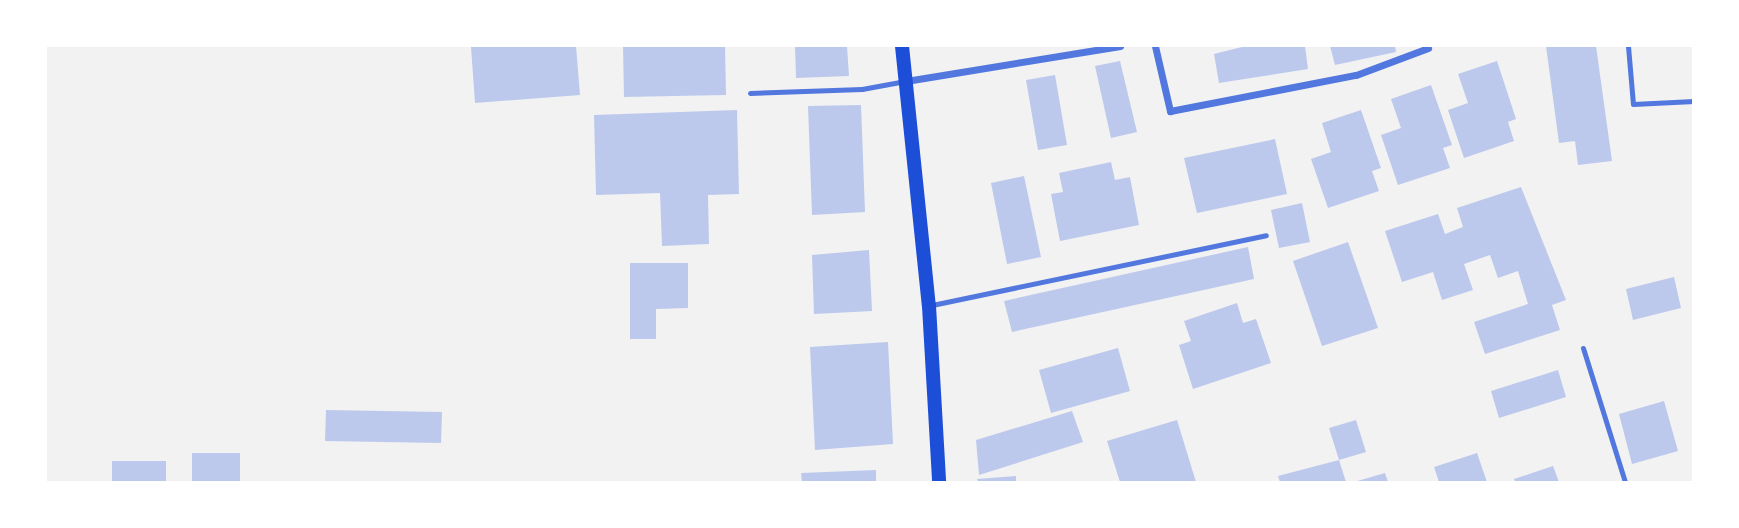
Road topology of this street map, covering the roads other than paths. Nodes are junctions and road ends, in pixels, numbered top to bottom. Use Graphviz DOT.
graph roads {
  1 [pos="902,46"];
  2 [pos="1120,46"];
  3 [pos="1155,46"];
  4 [pos="1628,46"];
  5 [pos="1428,48"];
  6 [pos="905,81"];
  7 [pos="750,93"];
  8 [pos="1693,102"];
  9 [pos="1266,235"];
  10 [pos="929,306"];
  11 [pos="1583,348"];
  12 [pos="939,482"];
  13 [pos="1625,482"];
  1 -- 6 [label="main road"];
  2 -- 6 [label="street"];
  3 -- 5 [label="street"];
  4 -- 8 [label="lane"];
  6 -- 7 [label="lane"];
  6 -- 10 [label="main road"];
  9 -- 10 [label="lane"];
  10 -- 12 [label="main road"];
  11 -- 13 [label="lane"];
}
